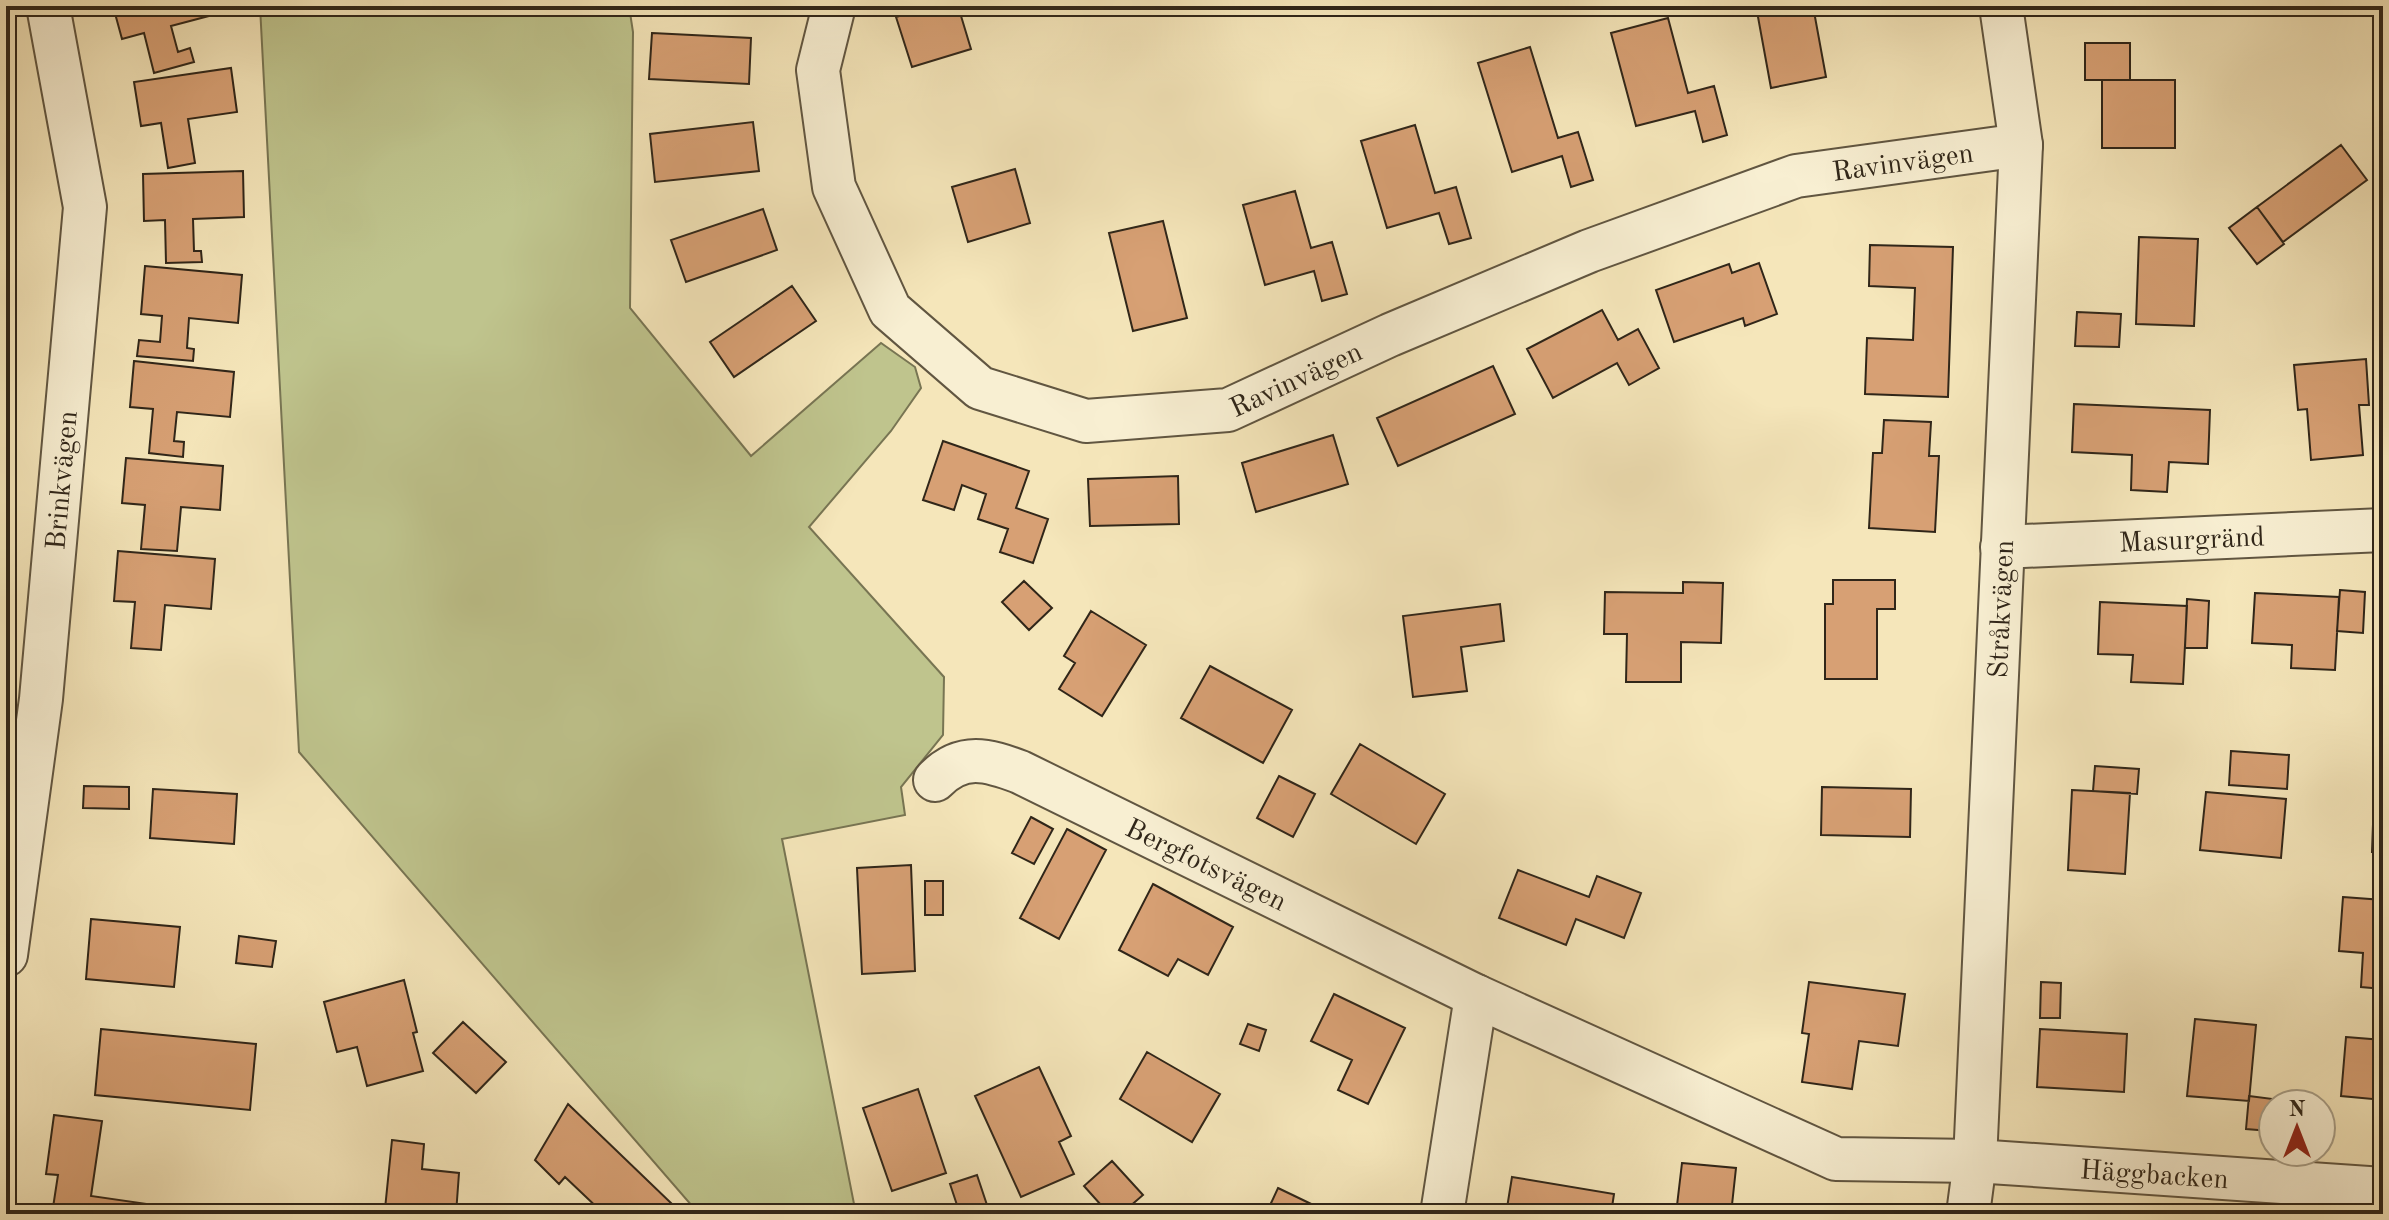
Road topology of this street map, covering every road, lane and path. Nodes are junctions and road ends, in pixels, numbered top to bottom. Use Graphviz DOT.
graph roads {
  1 [pos="48,6"];
  2 [pos="834,6"];
  3 [pos="2001,6"];
  4 [pos="2021,145"];
  5 [pos="2383,530"];
  6 [pos="2002,547"];
  7 [pos="935,780"];
  8 [pos="6,955"];
  9 [pos="1476,996"];
  10 [pos="1975,1161"];
  11 [pos="2383,1189"];
  12 [pos="1442,1214"];
  13 [pos="1968,1214"];
  1 -- 8 [label="street, Brinkvägen"];
  2 -- 4 [label="street, Ravinvägen"];
  3 -- 4 [label="street, Stråkvägen"];
  4 -- 6 [label="street, Stråkvägen"];
  5 -- 6 [label="street, Masurgränd"];
  6 -- 10 [label="street, Stråkvägen"];
  7 -- 9 [label="street, Bergfotsvägen"];
  9 -- 10 [label="street, Bergfotsvägen"];
  9 -- 12 [label="street"];
  10 -- 11 [label="street, Häggbacken"];
  10 -- 13 [label="street, Stråkvägen"];
}
